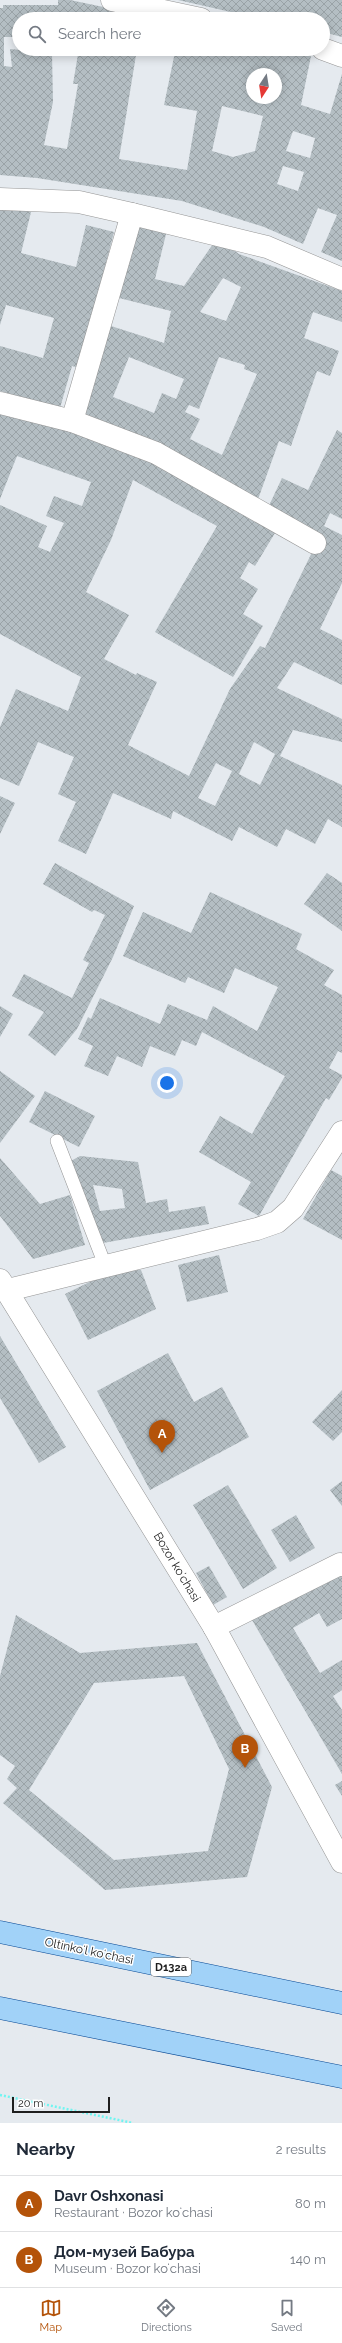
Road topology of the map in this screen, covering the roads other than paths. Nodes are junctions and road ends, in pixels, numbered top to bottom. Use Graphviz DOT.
graph roads {
  1 [pos="112,0"];
  2 [pos="168,12"];
  3 [pos="330,52"];
  4 [pos="342,56"];
  5 [pos="0,199"];
  6 [pos="132,214"];
  7 [pos="342,279"];
  8 [pos="0,403"];
  9 [pos="72,421"];
  10 [pos="315,543"];
  11 [pos="342,1132"];
  12 [pos="57,1141"];
  13 [pos="104,1266"];
  14 [pos="4,1285"];
  15 [pos="342,1565"];
  16 [pos="214,1628"];
  17 [pos="342,1862"];
  18 [pos="0,1932"];
  19 [pos="342,2003"];
  20 [pos="0,2008"];
  21 [pos="342,2077"];
  1 -- 2 [label="street"];
  3 -- 4 [label="street"];
  5 -- 6 [label="street"];
  6 -- 7 [label="street"];
  6 -- 9 [label="street"];
  8 -- 9 [label="street"];
  9 -- 10 [label="street"];
  11 -- 13 [label="street"];
  12 -- 13 [label="lane"];
  13 -- 14 [label="street"];
  14 -- 16 [label="street, Bozor koʻchasi"];
  15 -- 16 [label="street"];
  16 -- 17 [label="street, Bozor koʻchasi"];
  18 -- 19 [label="main road, Oltinkoʻl koʻchasi / D132a"];
  20 -- 21 [label="main road"];
}
